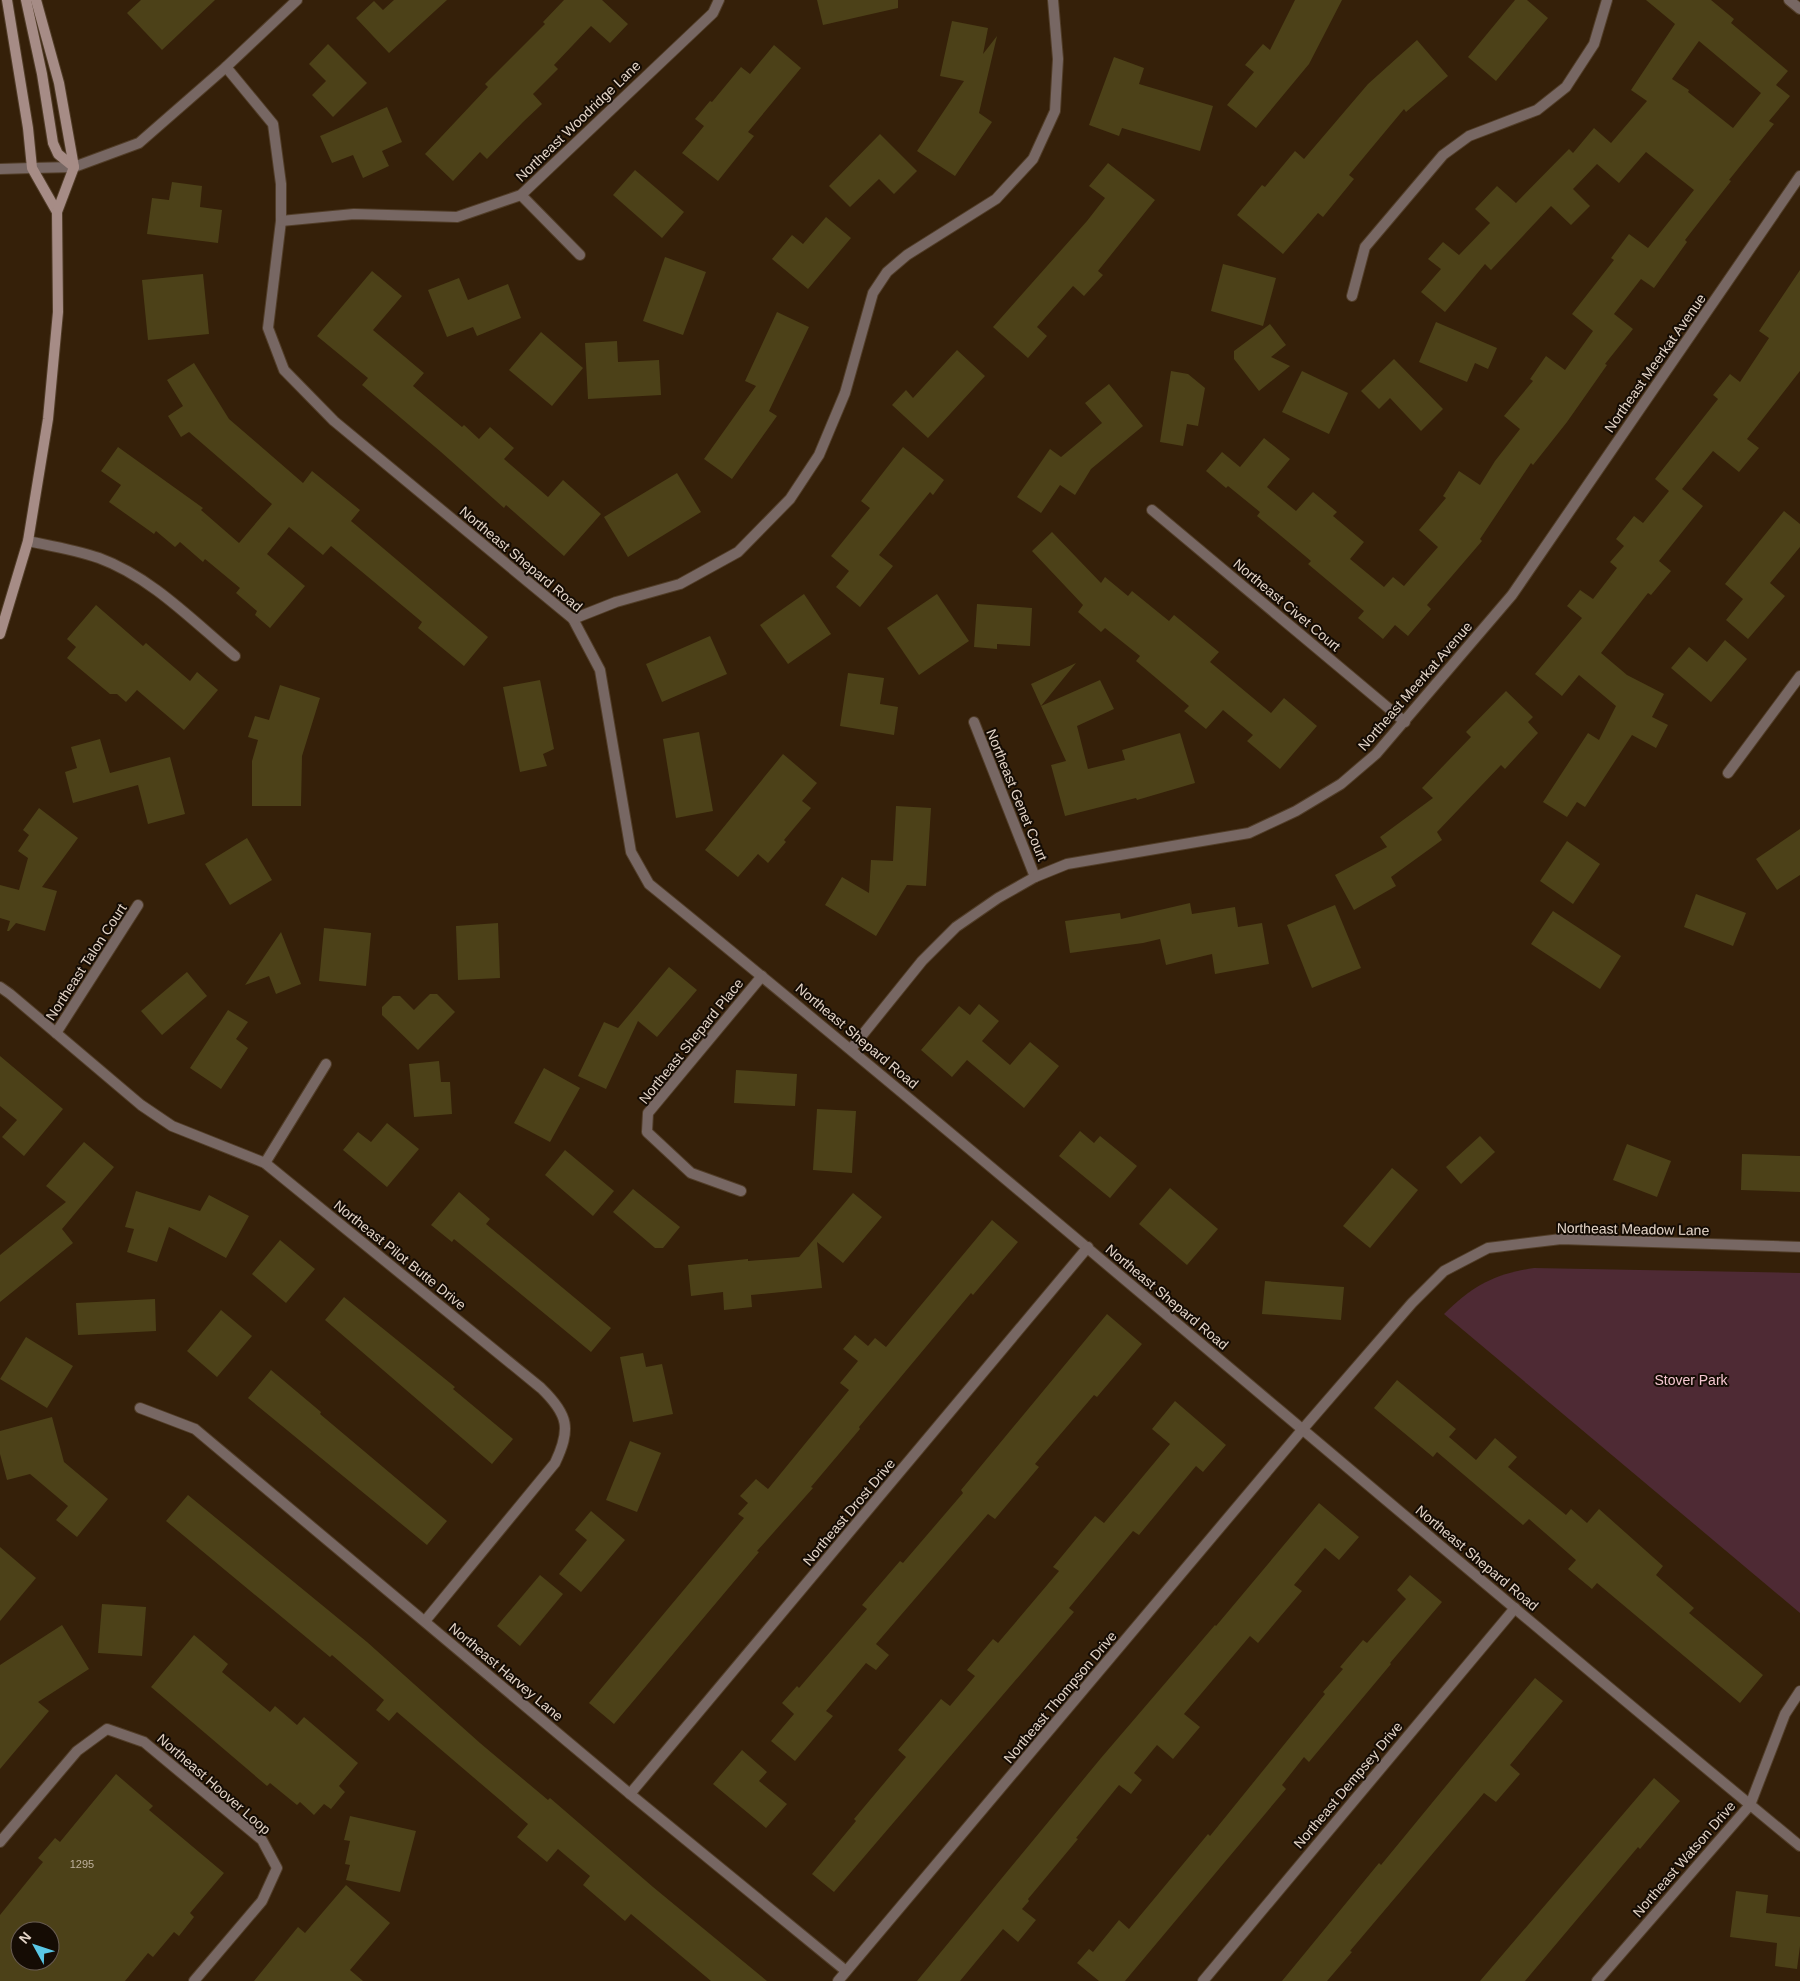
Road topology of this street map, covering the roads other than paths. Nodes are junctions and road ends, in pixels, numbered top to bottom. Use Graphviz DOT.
graph roads {
  1 [pos="7,0"];
  2 [pos="26,0"];
  3 [pos="36,0"];
  4 [pos="297,0"];
  5 [pos="719,0"];
  6 [pos="1053,0"];
  7 [pos="1607,0"];
  8 [pos="1789,0"];
  9 [pos="1800,9"];
  10 [pos="226,67"];
  11 [pos="74,167"];
  12 [pos="32,168"];
  13 [pos="0,169"];
  14 [pos="1800,176"];
  15 [pos="521,195"];
  16 [pos="57,212"];
  17 [pos="281,221"];
  18 [pos="580,255"];
  19 [pos="1352,296"];
  20 [pos="1152,510"];
  21 [pos="28,540"];
  22 [pos="573,619"];
  23 [pos="0,634"];
  24 [pos="235,656"];
  25 [pos="1800,676"];
  26 [pos="974,722"];
  27 [pos="1405,722"];
  28 [pos="1728,773"];
  29 [pos="1035,877"];
  30 [pos="138,905"];
  31 [pos="762,976"];
  32 [pos="0,988"];
  33 [pos="56,1033"];
  34 [pos="851,1048"];
  35 [pos="326,1064"];
  36 [pos="265,1163"];
  37 [pos="742,1191"];
  38 [pos="1088,1247"];
  39 [pos="1800,1247"];
  40 [pos="140,1408"];
  41 [pos="1302,1430"];
  42 [pos="1514,1608"];
  43 [pos="424,1621"];
  44 [pos="1800,1691"];
  45 [pos="630,1794"];
  46 [pos="1750,1804"];
  47 [pos="0,1842"];
  48 [pos="1800,1846"];
  49 [pos="846,1971"];
  50 [pos="194,1981"];
  51 [pos="838,1981"];
  52 [pos="1203,1981"];
  53 [pos="1597,1981"];
  1 -- 12 [label="main road"];
  2 -- 11 [label="main road"];
  3 -- 11 [label="main road"];
  4 -- 10 [label="street"];
  5 -- 15 [label="street, Northeast Woodridge Lane"];
  6 -- 22 [label="street"];
  7 -- 19 [label="street"];
  8 -- 9 [label="street"];
  10 -- 11 [label="street"];
  10 -- 17 [label="street, Northeast Shepard Road"];
  11 -- 12 [label="street"];
  11 -- 16 [label="main road"];
  12 -- 13 [label="street"];
  12 -- 16 [label="main road"];
  14 -- 27 [label="street, Northeast Meerkat Avenue"];
  15 -- 17 [label="street, Northeast Woodridge Lane"];
  15 -- 18 [label="street"];
  16 -- 21 [label="main road"];
  17 -- 22 [label="street, Northeast Shepard Road"];
  20 -- 27 [label="street, Northeast Civet Court"];
  21 -- 23 [label="main road"];
  21 -- 24 [label="street"];
  22 -- 31 [label="street, Northeast Shepard Road"];
  25 -- 28 [label="street"];
  26 -- 29 [label="street, Northeast Genet Court"];
  27 -- 29 [label="street, Northeast Meerkat Avenue"];
  29 -- 34 [label="street, Northeast Meerkat Avenue"];
  30 -- 33 [label="street, Northeast Talon Court"];
  31 -- 34 [label="street, Northeast Shepard Road"];
  31 -- 37 [label="street, Northeast Shepard Place"];
  32 -- 33 [label="street, Northeast Pilot Butte Drive"];
  33 -- 36 [label="street, Northeast Pilot Butte Drive"];
  34 -- 38 [label="street, Northeast Shepard Road"];
  35 -- 36 [label="street"];
  36 -- 43 [label="street, Northeast Pilot Butte Drive"];
  38 -- 41 [label="street, Northeast Shepard Road"];
  38 -- 45 [label="street, Northeast Drost Drive"];
  39 -- 41 [label="street, Northeast Meadow Lane"];
  40 -- 43 [label="street, Northeast Harvey Lane"];
  41 -- 42 [label="street, Northeast Shepard Road"];
  41 -- 49 [label="street, Northeast Thompson Drive"];
  42 -- 46 [label="street, Northeast Shepard Road"];
  42 -- 52 [label="street, Northeast Dempsey Drive"];
  43 -- 45 [label="street, Northeast Harvey Lane"];
  44 -- 46 [label="street, Northeast Watson Drive"];
  45 -- 49 [label="street, Northeast Harvey Lane"];
  46 -- 48 [label="street, Northeast Shepard Road"];
  46 -- 53 [label="street, Northeast Watson Drive"];
  47 -- 50 [label="street, Northeast Hoover Loop"];
  49 -- 51 [label="street, Northeast Thompson Drive"];
}
